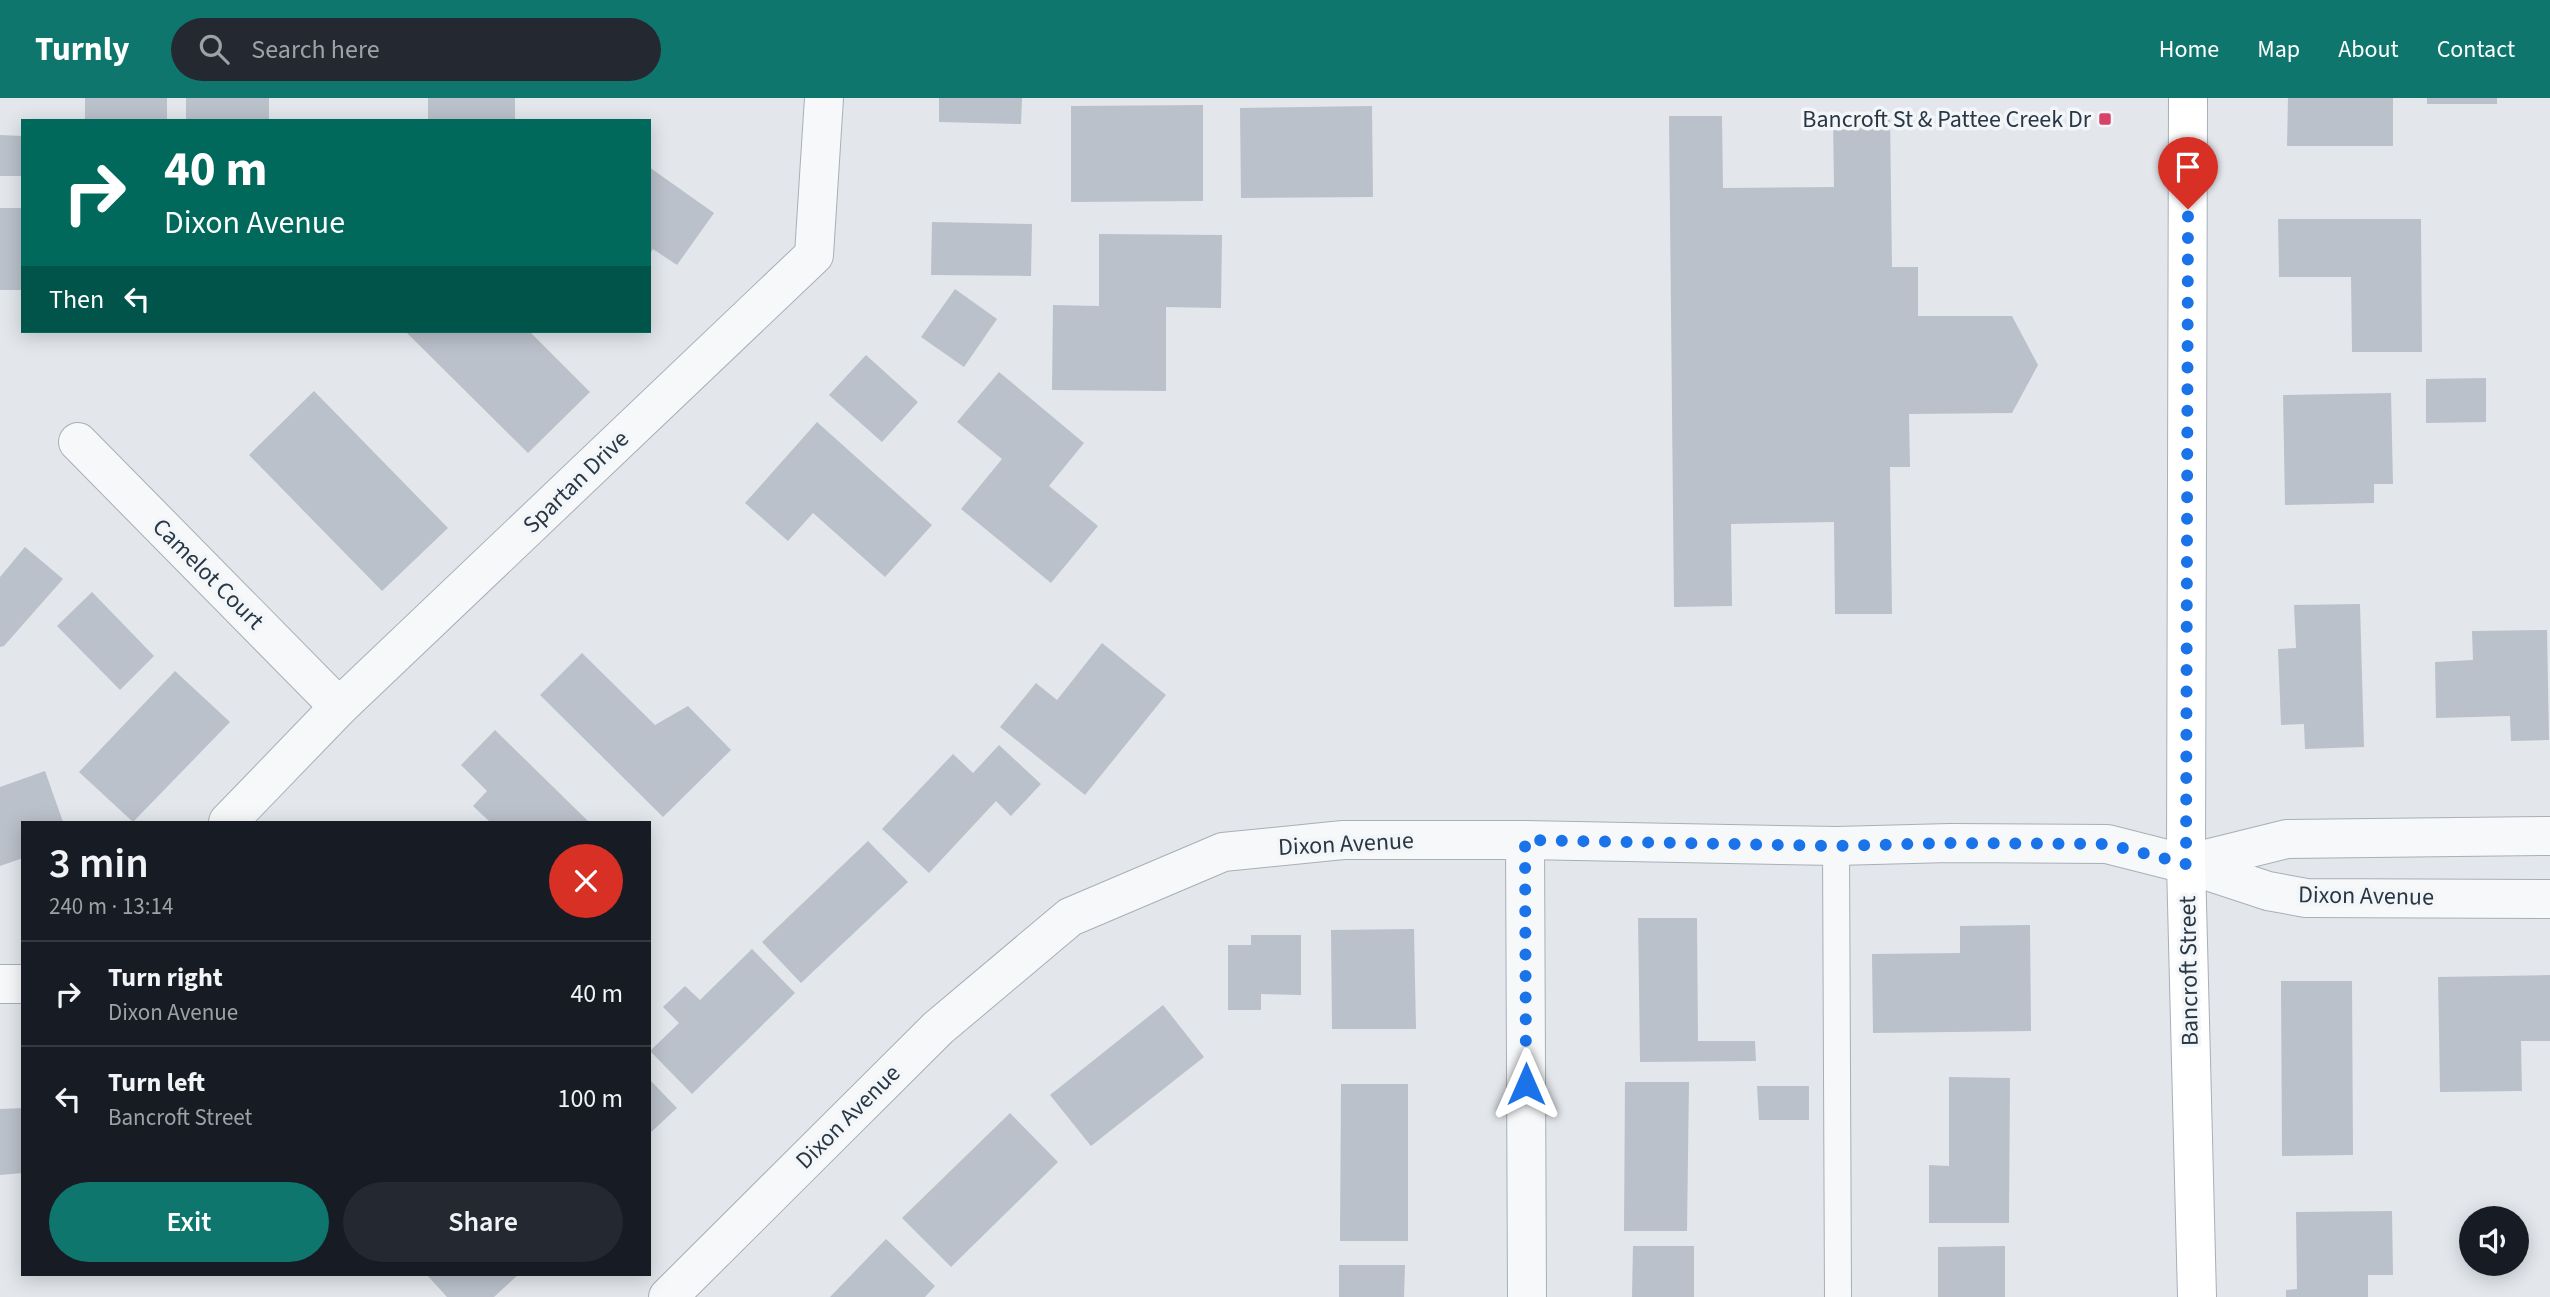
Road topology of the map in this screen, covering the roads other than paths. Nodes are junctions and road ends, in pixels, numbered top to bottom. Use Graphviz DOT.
graph roads {
  1 [pos="824,98"];
  2 [pos="2188,98"];
  3 [pos="78,442"];
  4 [pos="339,707"];
  5 [pos="229,821"];
  6 [pos="2550,836"];
  7 [pos="1525,840"];
  8 [pos="1836,846"];
  9 [pos="2186,864"];
  10 [pos="2550,899"];
  11 [pos="0,984"];
  12 [pos="21,984"];
  13 [pos="668,1297"];
  14 [pos="1527,1297"];
  15 [pos="1838,1297"];
  16 [pos="2197,1297"];
  1 -- 4 [label="street, Spartan Drive"];
  2 -- 9 [label="street, Bancroft Street"];
  3 -- 4 [label="street, Camelot Court"];
  4 -- 5 [label="street, Spartan Drive"];
  6 -- 9 [label="street, Dixon Avenue"];
  7 -- 8 [label="street, Dixon Avenue"];
  7 -- 13 [label="street, Dixon Avenue"];
  7 -- 14 [label="street"];
  8 -- 9 [label="street, Dixon Avenue"];
  8 -- 15 [label="lane"];
  9 -- 10 [label="street, Dixon Avenue"];
  9 -- 16 [label="street, Bancroft Street"];
  11 -- 12 [label="street"];
}
